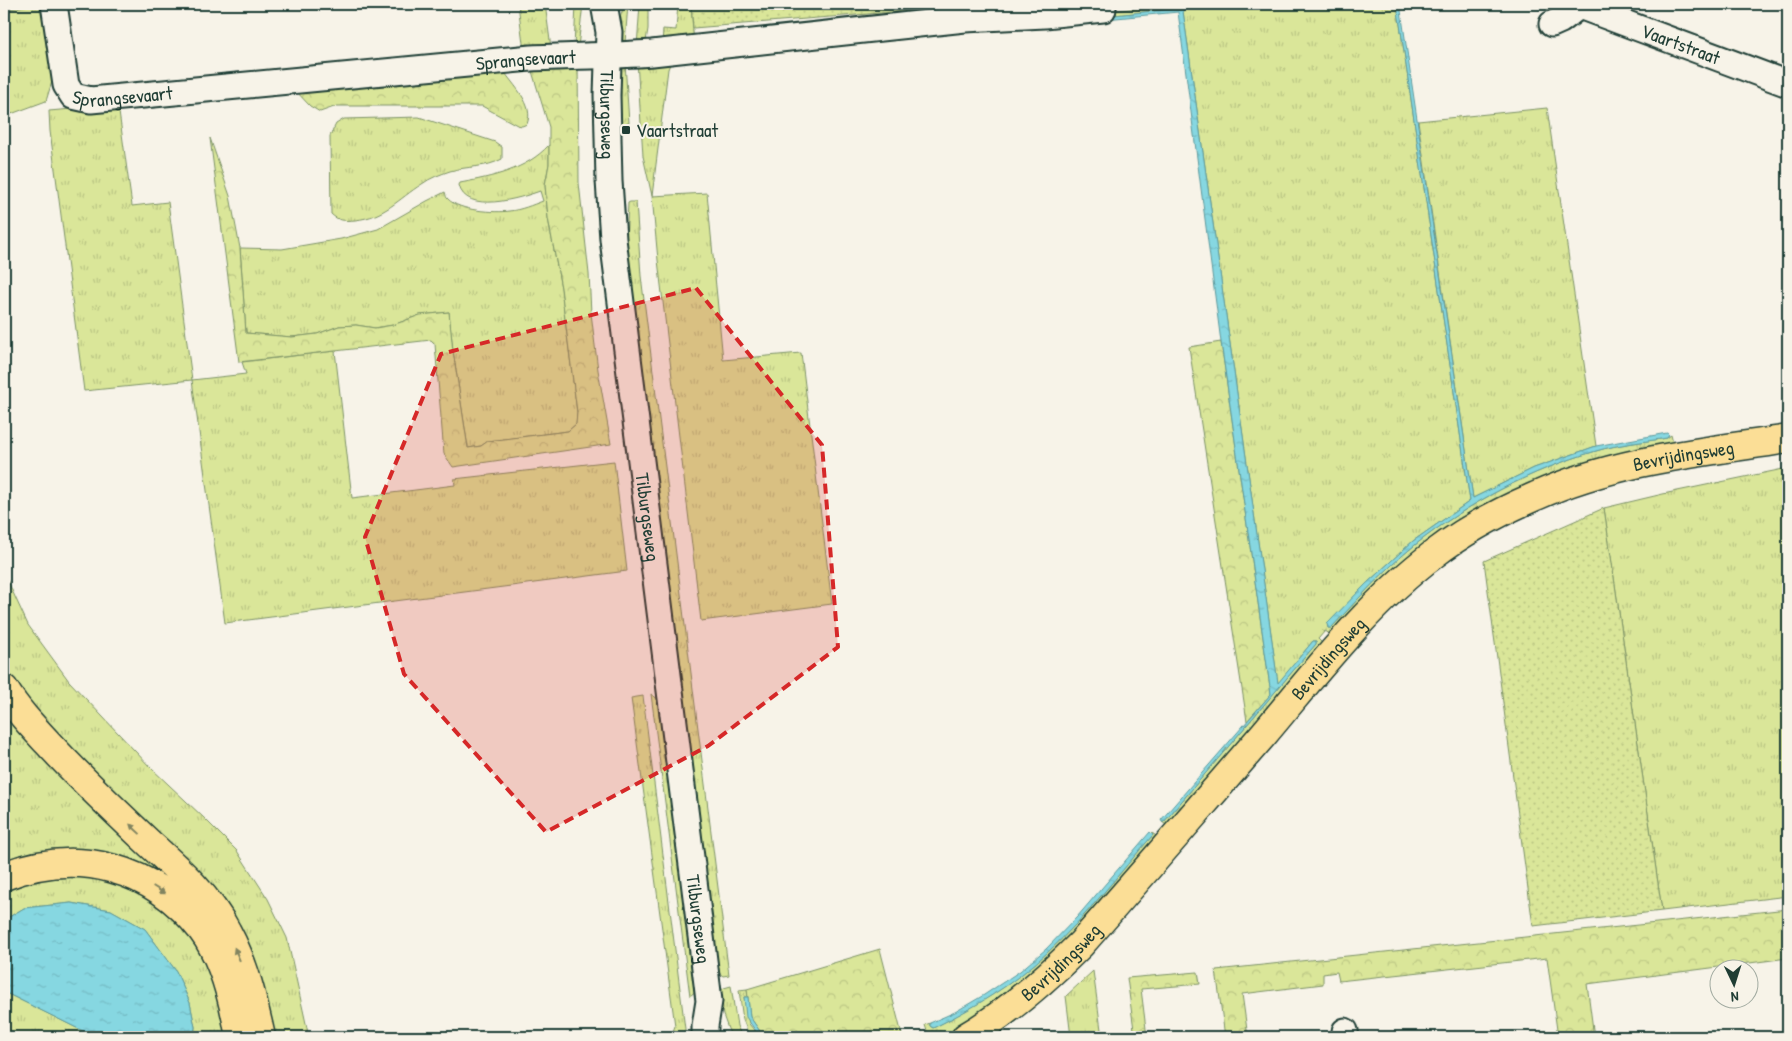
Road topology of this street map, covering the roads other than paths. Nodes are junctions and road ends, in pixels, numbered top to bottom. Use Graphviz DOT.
graph roads {
  1 [pos="54,4"];
  2 [pos="604,4"];
  3 [pos="617,4"];
  4 [pos="1577,5"];
  5 [pos="1103,9"];
  6 [pos="1552,24"];
  7 [pos="608,44"];
  8 [pos="1788,84"];
  9 [pos="1788,439"];
  10 [pos="4,689"];
  11 [pos="4,876"];
  12 [pos="709,1001"];
  13 [pos="240,1037"];
  14 [pos="261,1037"];
  15 [pos="706,1037"];
  16 [pos="723,1037"];
  17 [pos="966,1037"];
  1 -- 7 [label="street, Sprangsevaart"];
  2 -- 7 [label="street, Tilburgseweg"];
  3 -- 7 [label="street, Tilburgseweg"];
  4 -- 6 [label="street"];
  4 -- 8 [label="street, Vaartstraat"];
  5 -- 7 [label="street, Sprangsevaart"];
  7 -- 12 [label="street, Tilburgseweg"];
  9 -- 17 [label="main road, Bevrijdingsweg"];
  14 -- 10 [label="main road, one-way"];
  11 -- 13 [label="main road, one-way"];
  12 -- 15 [label="street, Tilburgseweg"];
  12 -- 16 [label="street, Tilburgseweg"];
}
